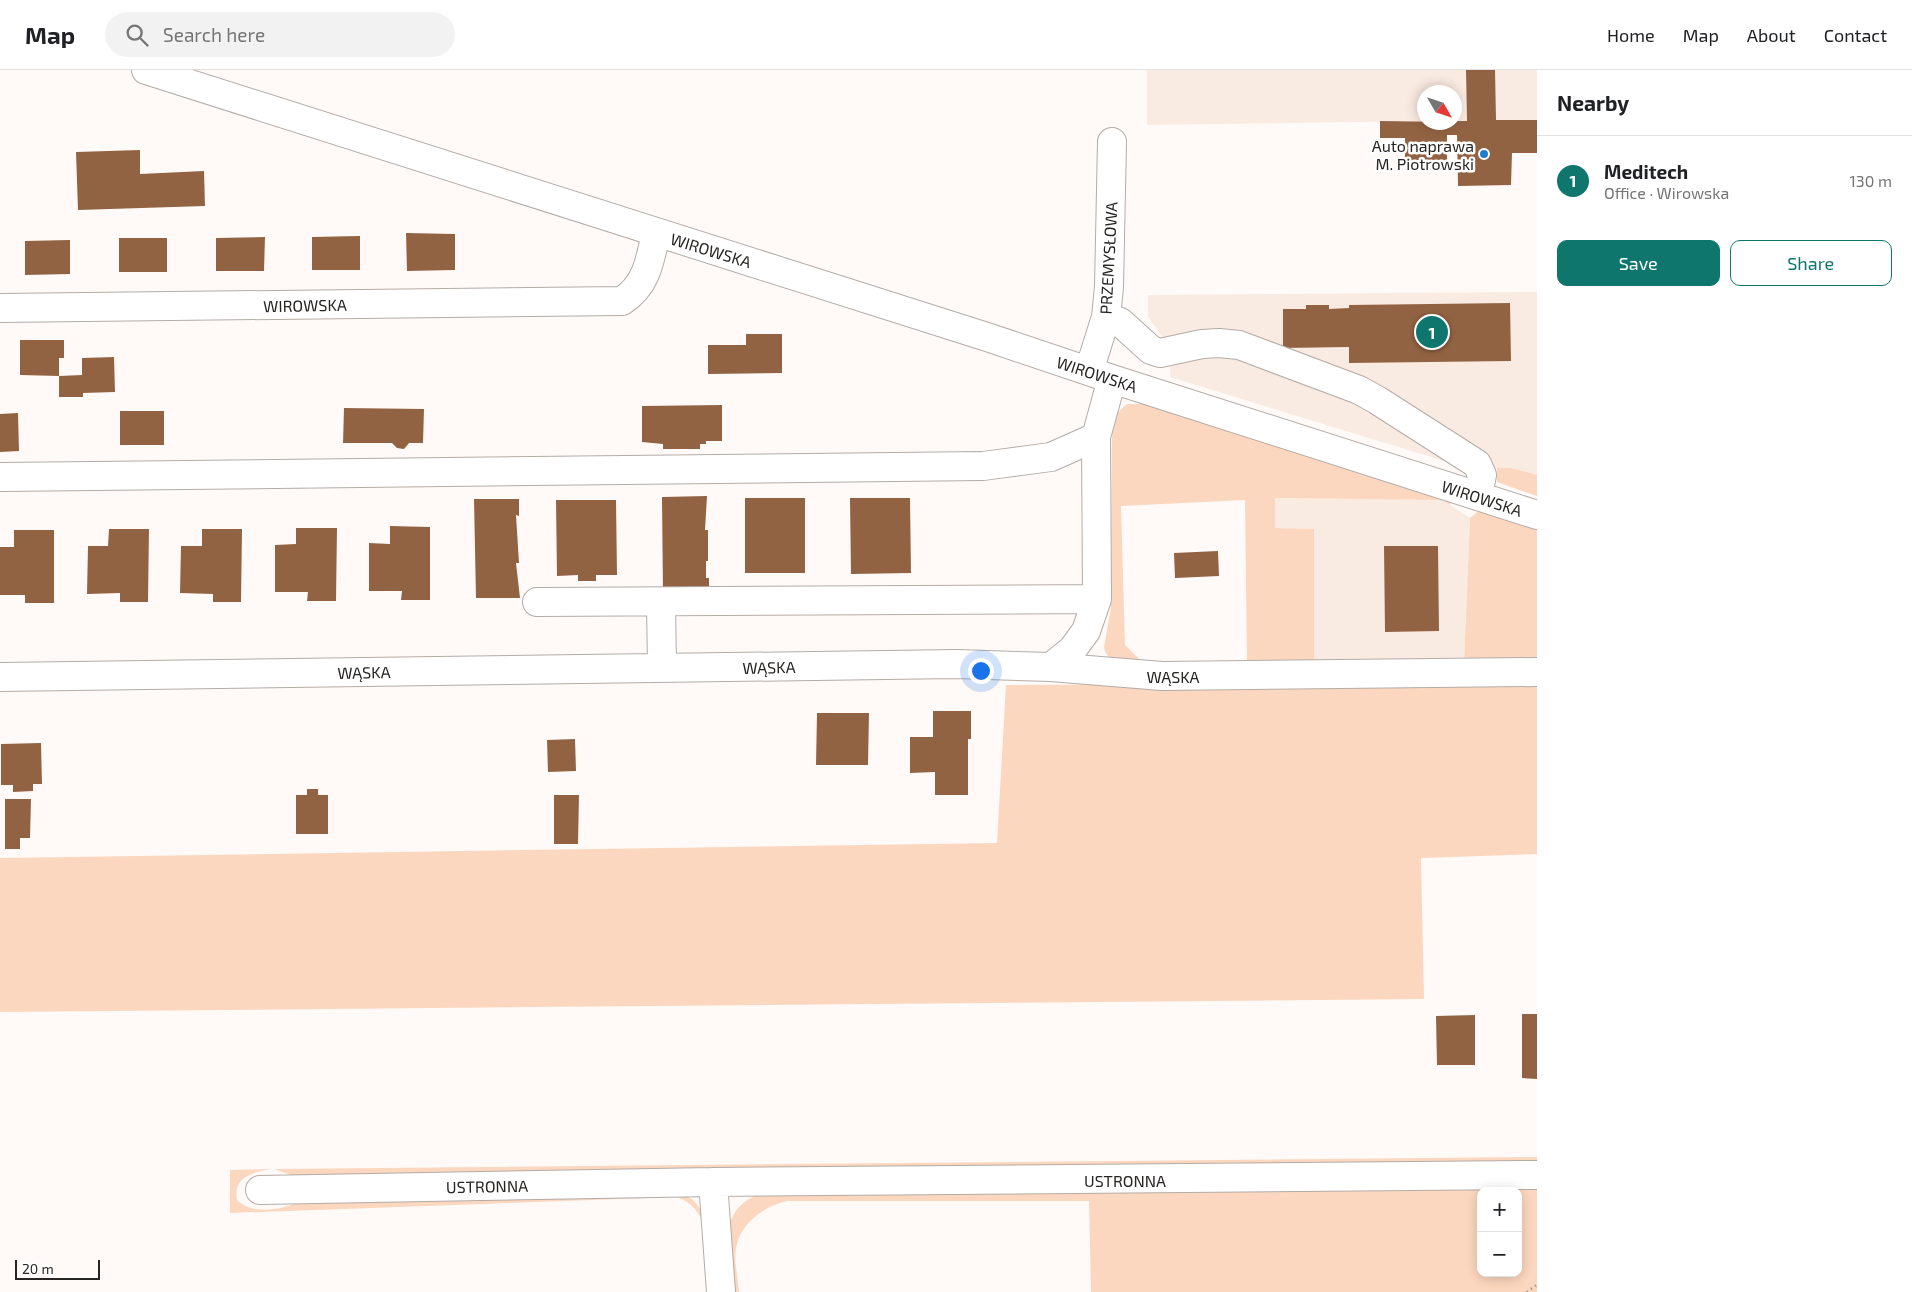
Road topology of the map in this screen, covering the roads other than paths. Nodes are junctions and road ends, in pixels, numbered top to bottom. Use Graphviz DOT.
graph roads {
  1 [pos="146,70"];
  2 [pos="1112,142"];
  3 [pos="656,233"];
  4 [pos="0,308"];
  5 [pos="1106,317"];
  6 [pos="1100,375"];
  7 [pos="1096,437"];
  8 [pos="0,477"];
  9 [pos="1478,496"];
  10 [pos="1537,515"];
  11 [pos="1097,599"];
  12 [pos="537,602"];
  13 [pos="661,603"];
  14 [pos="1052,667"];
  15 [pos="662,668"];
  16 [pos="1537,672"];
  17 [pos="0,677"];
  18 [pos="1537,1175"];
  19 [pos="713,1182"];
  20 [pos="260,1190"];
  21 [pos="721,1292"];
  1 -- 3 [label="street, WIROWSKA"];
  2 -- 5 [label="street, PRZEMYSŁOWA"];
  3 -- 4 [label="street, WIROWSKA"];
  3 -- 6 [label="street, WIROWSKA"];
  5 -- 6 [label="street, PRZEMYSŁOWA"];
  5 -- 9 [label="street"];
  6 -- 7 [label="street, PRZEMYSŁOWA"];
  6 -- 9 [label="street, WIROWSKA"];
  7 -- 8 [label="street"];
  7 -- 11 [label="street, PRZEMYSŁOWA"];
  9 -- 10 [label="street, WIROWSKA"];
  11 -- 13 [label="street"];
  11 -- 14 [label="street, PRZEMYSŁOWA"];
  12 -- 13 [label="street"];
  13 -- 15 [label="street"];
  14 -- 15 [label="street, WĄSKA"];
  14 -- 16 [label="street, WĄSKA"];
  15 -- 17 [label="street, WĄSKA"];
  18 -- 19 [label="street, USTRONNA"];
  19 -- 20 [label="street, USTRONNA"];
  19 -- 21 [label="street"];
}
